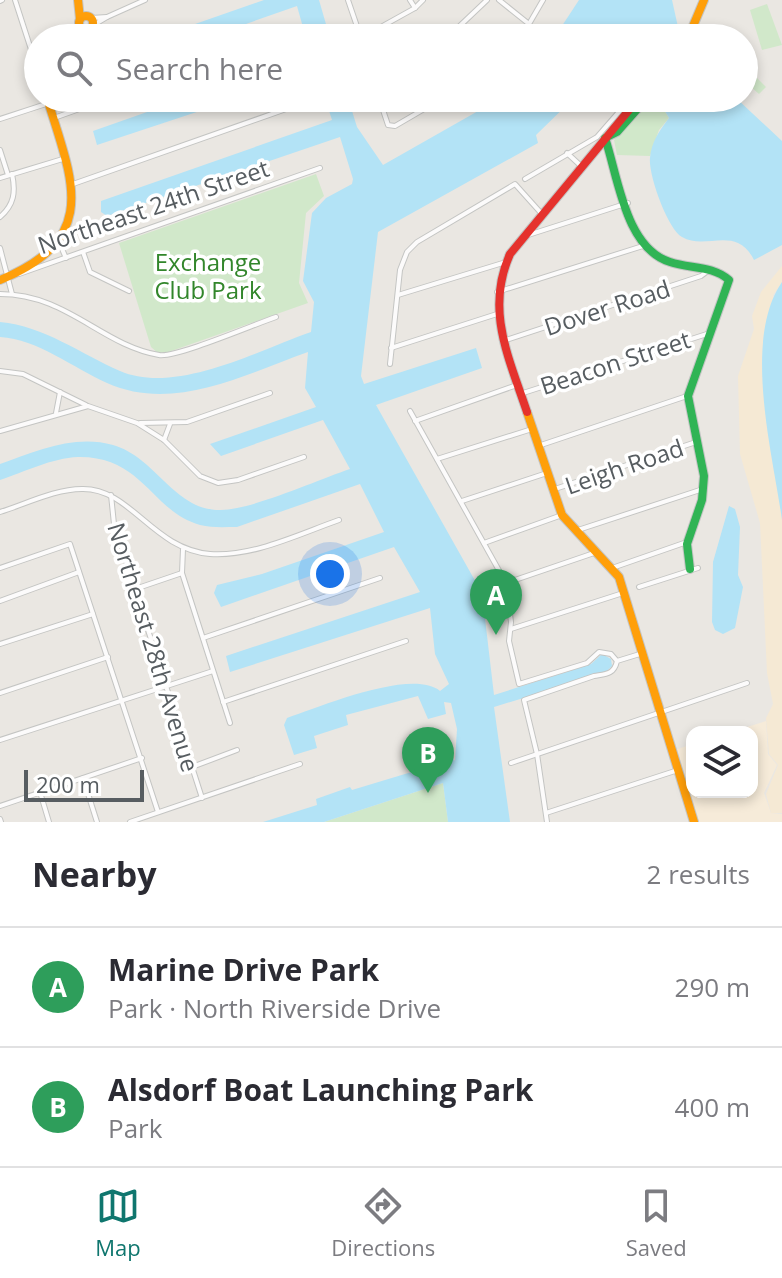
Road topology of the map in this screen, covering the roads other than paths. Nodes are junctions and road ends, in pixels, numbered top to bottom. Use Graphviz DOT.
graph roads {
  1 [pos="15,0"];
  2 [pos="145,0"];
  3 [pos="348,0"];
  4 [pos="410,0"];
  5 [pos="423,0"];
  6 [pos="487,0"];
  7 [pos="499,0"];
  8 [pos="543,0"];
  9 [pos="704,0"];
  10 [pos="80,4"];
  11 [pos="415,8"];
  12 [pos="86,22"];
  13 [pos="356,24"];
  14 [pos="386,24"];
  15 [pos="462,24"];
  16 [pos="529,24"];
  17 [pos="694,24"];
  18 [pos="24,26"];
  19 [pos="24,110"];
  20 [pos="52,112"];
  21 [pos="71,112"];
  22 [pos="277,112"];
  23 [pos="384,112"];
  24 [pos="419,112"];
  25 [pos="619,112"];
  26 [pos="626,112"];
  27 [pos="635,112"];
  28 [pos="54,118"];
  29 [pos="0,119"];
  30 [pos="605,138"];
  31 [pos="0,150"];
  32 [pos="567,153"];
  33 [pos="66,158"];
  34 [pos="581,166"];
  35 [pos="320,168"];
  36 [pos="10,174"];
  37 [pos="0,178"];
  38 [pos="525,179"];
  39 [pos="73,184"];
  40 [pos="628,203"];
  41 [pos="541,213"];
  42 [pos="0,217"];
  43 [pos="522,237"];
  44 [pos="58,240"];
  45 [pos="646,245"];
  46 [pos="0,248"];
  47 [pos="83,252"];
  48 [pos="66,258"];
  49 [pos="506,262"];
  50 [pos="709,270"];
  51 [pos="14,276"];
  52 [pos="0,280"];
  53 [pos="129,291"];
  54 [pos="497,292"];
  55 [pos="0,294"];
  56 [pos="12,294"];
  57 [pos="398,295"];
  58 [pos="497,314"];
  59 [pos="276,317"];
  60 [pos="710,333"];
  61 [pos="503,341"];
  62 [pos="391,348"];
  63 [pos="390,364"];
  64 [pos="0,371"];
  65 [pos="519,390"];
  66 [pos="60,392"];
  67 [pos="270,393"];
  68 [pos="688,396"];
  69 [pos="88,406"];
  70 [pos="410,411"];
  71 [pos="56,414"];
  72 [pos="415,421"];
  73 [pos="137,423"];
  74 [pos="170,424"];
  75 [pos="532,429"];
  76 [pos="0,431"];
  77 [pos="164,440"];
  78 [pos="696,442"];
  79 [pos="538,446"];
  80 [pos="304,457"];
  81 [pos="437,459"];
  82 [pos="547,473"];
  83 [pos="704,488"];
  84 [pos="552,490"];
  85 [pos="111,495"];
  86 [pos="462,501"];
  87 [pos="0,512"];
  88 [pos="562,515"];
  89 [pos="339,520"];
  90 [pos="572,532"];
  91 [pos="484,543"];
  92 [pos="684,543"];
  93 [pos="183,549"];
  94 [pos="597,552"];
  95 [pos="615,567"];
  96 [pos="0,568"];
  97 [pos="694,568"];
  98 [pos="79,572"];
  99 [pos="182,573"];
  100 [pos="380,578"];
  101 [pos="506,583"];
  102 [pos="639,587"];
  103 [pos="135,589"];
  104 [pos="625,593"];
  105 [pos="0,601"];
  106 [pos="93,613"];
  107 [pos="511,629"];
  108 [pos="203,638"];
  109 [pos="406,641"];
  110 [pos="0,644"];
  111 [pos="643,653"];
  112 [pos="108,657"];
  113 [pos="617,661"];
  114 [pos="213,671"];
  115 [pos="747,683"];
  116 [pos="166,685"];
  117 [pos="0,693"];
  118 [pos="123,700"];
  119 [pos="223,702"];
  120 [pos="660,711"];
  121 [pos="230,723"];
  122 [pos="0,740"];
  123 [pos="237,750"];
  124 [pos="537,754"];
  125 [pos="142,758"];
  126 [pos="511,763"];
  127 [pos="300,764"];
  128 [pos="192,767"];
  129 [pos="678,770"];
  130 [pos="83,778"];
  131 [pos="40,792"];
  132 [pos="202,798"];
  133 [pos="0,806"];
  134 [pos="158,812"];
  135 [pos="546,813"];
  136 [pos="49,822"];
  137 [pos="97,822"];
  138 [pos="130,822"];
  139 [pos="547,822"];
  140 [pos="694,822"];
  1 -- 18 [label="street"];
  2 -- 12 [label="street"];
  3 -- 13 [label="street"];
  4 -- 11 [label="street"];
  5 -- 11 [label="street"];
  6 -- 15 [label="street"];
  7 -- 16 [label="street"];
  8 -- 16 [label="street"];
  9 -- 17 [label="main road"];
  10 -- 12 [label="main road"];
  11 -- 14 [label="street"];
  19 -- 29 [label="street"];
  20 -- 28 [label="main road"];
  21 -- 28 [label="street"];
  22 -- 39 [label="street"];
  23 -- 24 [label="street"];
  25 -- 32 [label="street"];
  26 -- 30 [label="main road"];
  27 -- 30 [label="main road"];
  28 -- 33 [label="main road"];
  30 -- 34 [label="main road"];
  30 -- 40 [label="main road"];
  31 -- 36 [label="street"];
  32 -- 34 [label="street"];
  32 -- 38 [label="street"];
  33 -- 36 [label="street"];
  33 -- 39 [label="main road"];
  34 -- 41 [label="main road"];
  35 -- 47 [label="street, Northeast 24th Street"];
  36 -- 37 [label="street"];
  36 -- 42 [label="street"];
  39 -- 44 [label="main road"];
  40 -- 43 [label="street"];
  40 -- 45 [label="main road"];
  41 -- 43 [label="main road"];
  41 -- 57 [label="street"];
  43 -- 49 [label="main road"];
  44 -- 48 [label="street"];
  44 -- 51 [label="main road"];
  45 -- 50 [label="main road"];
  45 -- 54 [label="street"];
  46 -- 51 [label="street"];
  47 -- 48 [label="street, Northeast 24th Street"];
  47 -- 53 [label="street"];
  48 -- 51 [label="street, Northeast 24th Street"];
  49 -- 54 [label="main road"];
  49 -- 57 [label="street"];
  50 -- 60 [label="main road"];
  50 -- 61 [label="street, Dover Road"];
  51 -- 52 [label="main road, Northeast 24th Street"];
  51 -- 56 [label="street"];
  54 -- 58 [label="main road"];
  55 -- 56 [label="street"];
  56 -- 59 [label="street"];
  57 -- 62 [label="street"];
  58 -- 61 [label="main road"];
  58 -- 62 [label="street"];
  60 -- 65 [label="street, Beacon Street"];
  60 -- 68 [label="main road"];
  61 -- 65 [label="main road"];
  62 -- 63 [label="street"];
  64 -- 66 [label="street"];
  65 -- 72 [label="street, Beacon Street"];
  65 -- 75 [label="main road"];
  66 -- 69 [label="street"];
  66 -- 71 [label="street"];
  67 -- 74 [label="street"];
  68 -- 78 [label="main road"];
  68 -- 79 [label="street"];
  69 -- 71 [label="street"];
  69 -- 73 [label="street"];
  70 -- 72 [label="street"];
  71 -- 76 [label="street"];
  72 -- 81 [label="street"];
  73 -- 74 [label="street"];
  73 -- 77 [label="street"];
  74 -- 77 [label="street"];
  75 -- 79 [label="main road"];
  75 -- 81 [label="street"];
  77 -- 80 [label="street"];
  78 -- 83 [label="main road"];
  78 -- 84 [label="street, Leigh Road"];
  79 -- 82 [label="main road"];
  81 -- 86 [label="street"];
  82 -- 84 [label="main road"];
  82 -- 86 [label="street, Leigh Road"];
  83 -- 90 [label="street"];
  83 -- 92 [label="main road"];
  84 -- 88 [label="main road"];
  85 -- 87 [label="street"];
  85 -- 93 [label="street"];
  85 -- 103 [label="street, Northeast 28th Avenue"];
  86 -- 91 [label="street"];
  88 -- 90 [label="main road"];
  88 -- 91 [label="street"];
  89 -- 93 [label="street"];
  90 -- 94 [label="main road"];
  91 -- 101 [label="street"];
  92 -- 95 [label="street"];
  92 -- 97 [label="main road"];
  93 -- 99 [label="street"];
  94 -- 95 [label="main road"];
  94 -- 101 [label="street"];
  95 -- 104 [label="main road"];
  96 -- 98 [label="street"];
  97 -- 102 [label="street"];
  98 -- 105 [label="street"];
  98 -- 106 [label="street"];
  99 -- 103 [label="street"];
  99 -- 108 [label="street"];
  100 -- 108 [label="street"];
  101 -- 107 [label="street"];
  103 -- 116 [label="street, Northeast 28th Avenue"];
  104 -- 107 [label="street"];
  104 -- 111 [label="main road"];
  106 -- 110 [label="street"];
  106 -- 112 [label="street"];
  107 -- 113 [label="street"];
  108 -- 114 [label="street"];
  109 -- 119 [label="street"];
  111 -- 113 [label="street"];
  111 -- 120 [label="main road"];
  112 -- 117 [label="street"];
  112 -- 118 [label="street"];
  113 -- 124 [label="street"];
  114 -- 116 [label="street"];
  114 -- 119 [label="street"];
  115 -- 120 [label="street"];
  116 -- 118 [label="street"];
  116 -- 128 [label="street, Northeast 28th Avenue"];
  118 -- 122 [label="street"];
  118 -- 125 [label="street"];
  119 -- 121 [label="street"];
  120 -- 124 [label="street"];
  120 -- 129 [label="main road"];
  123 -- 128 [label="street"];
  124 -- 126 [label="street"];
  124 -- 135 [label="street"];
  125 -- 130 [label="street"];
  125 -- 134 [label="street"];
  127 -- 132 [label="street"];
  128 -- 132 [label="street, Northeast 28th Avenue"];
  129 -- 135 [label="street"];
  129 -- 140 [label="main road"];
  130 -- 131 [label="street"];
  130 -- 137 [label="street"];
  131 -- 133 [label="street"];
  131 -- 136 [label="street"];
  132 -- 134 [label="street"];
  134 -- 138 [label="street"];
  135 -- 139 [label="street"];
}
